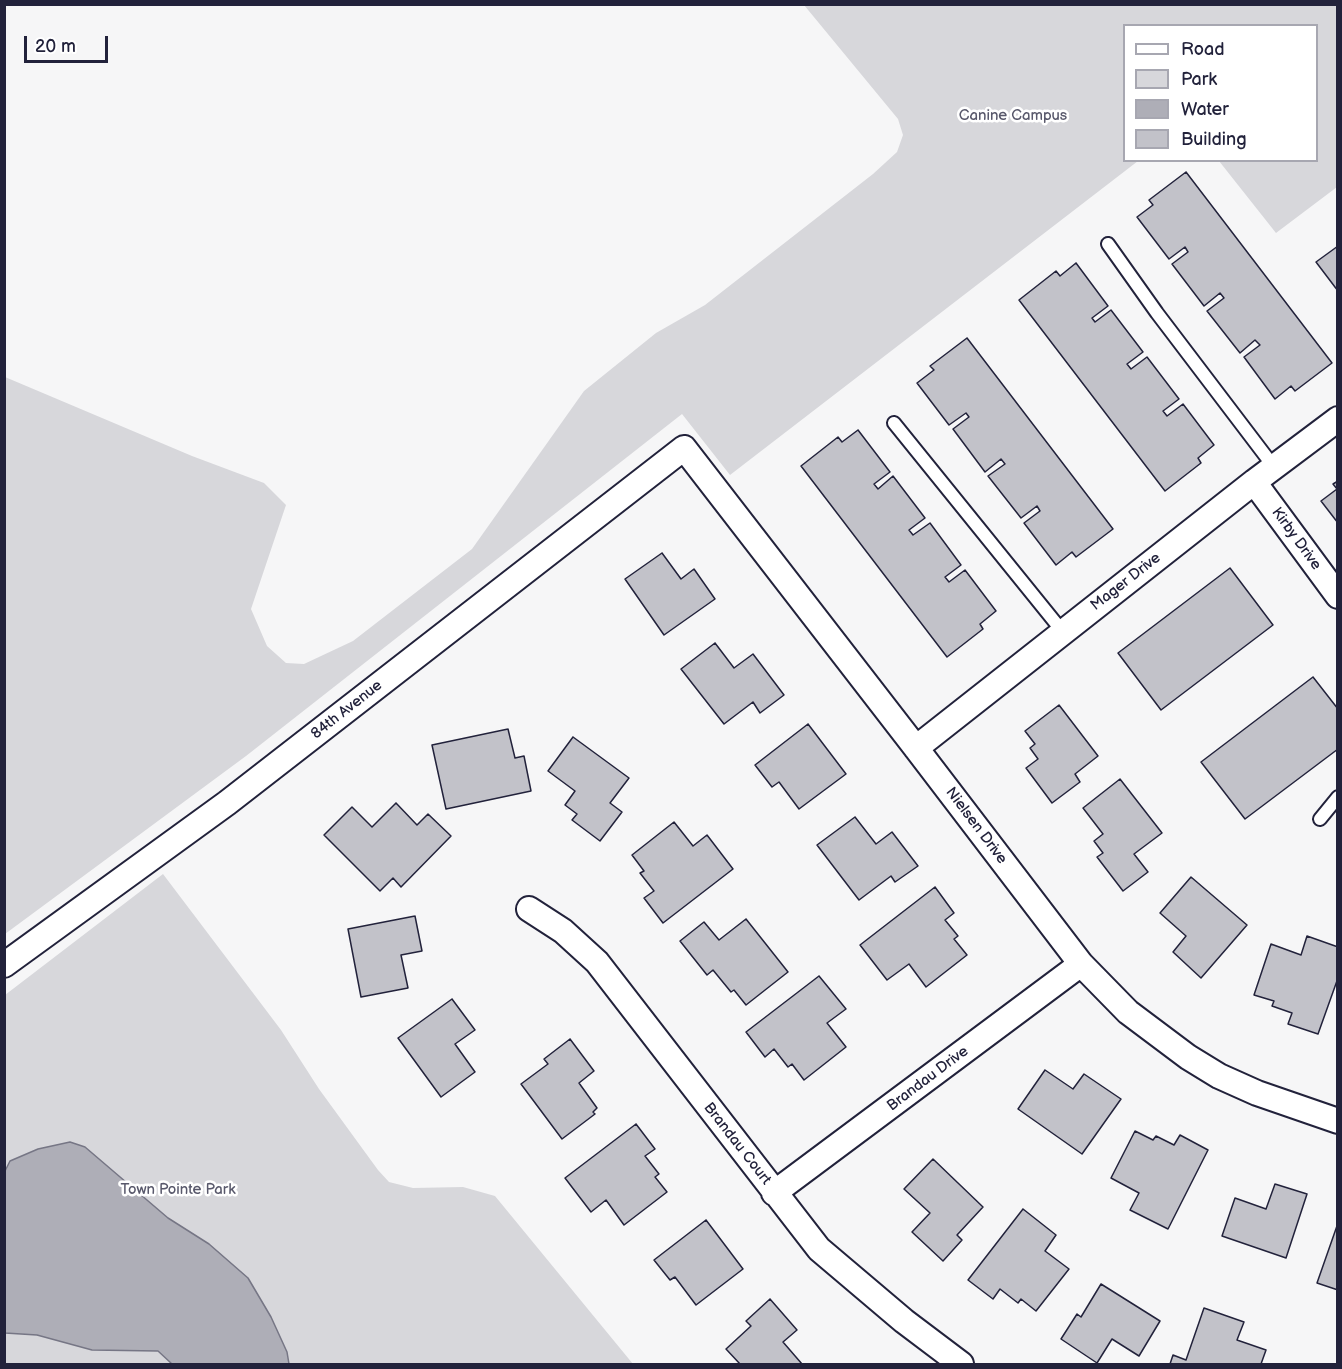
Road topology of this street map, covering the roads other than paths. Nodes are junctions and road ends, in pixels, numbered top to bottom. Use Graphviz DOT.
graph roads {
  1 [pos="1108,244"];
  2 [pos="1338,419"];
  3 [pos="894,423"];
  4 [pos="684,448"];
  5 [pos="1274,467"];
  6 [pos="1254,482"];
  7 [pos="1338,596"];
  8 [pos="1063,632"];
  9 [pos="916,748"];
  10 [pos="1338,797"];
  11 [pos="1320,819"];
  12 [pos="529,909"];
  13 [pos="1081,964"];
  14 [pos="4,965"];
  15 [pos="1338,1121"];
  16 [pos="774,1193"];
  17 [pos="961,1365"];
  1 -- 5 [label="lane"];
  2 -- 5 [label="street, Mager Drive"];
  3 -- 8 [label="lane"];
  4 -- 9 [label="street, Nielsen Drive"];
  4 -- 14 [label="street, 84th Avenue"];
  5 -- 6 [label="street, Mager Drive"];
  6 -- 7 [label="street, Kirby Drive"];
  6 -- 8 [label="street, Mager Drive"];
  8 -- 9 [label="street, Mager Drive"];
  9 -- 13 [label="street, Nielsen Drive"];
  10 -- 11 [label="lane"];
  12 -- 16 [label="street, Brandau Court"];
  13 -- 15 [label="street, Nielsen Drive"];
  13 -- 16 [label="street, Brandau Drive"];
  16 -- 17 [label="street, Brandau Court"];
}
